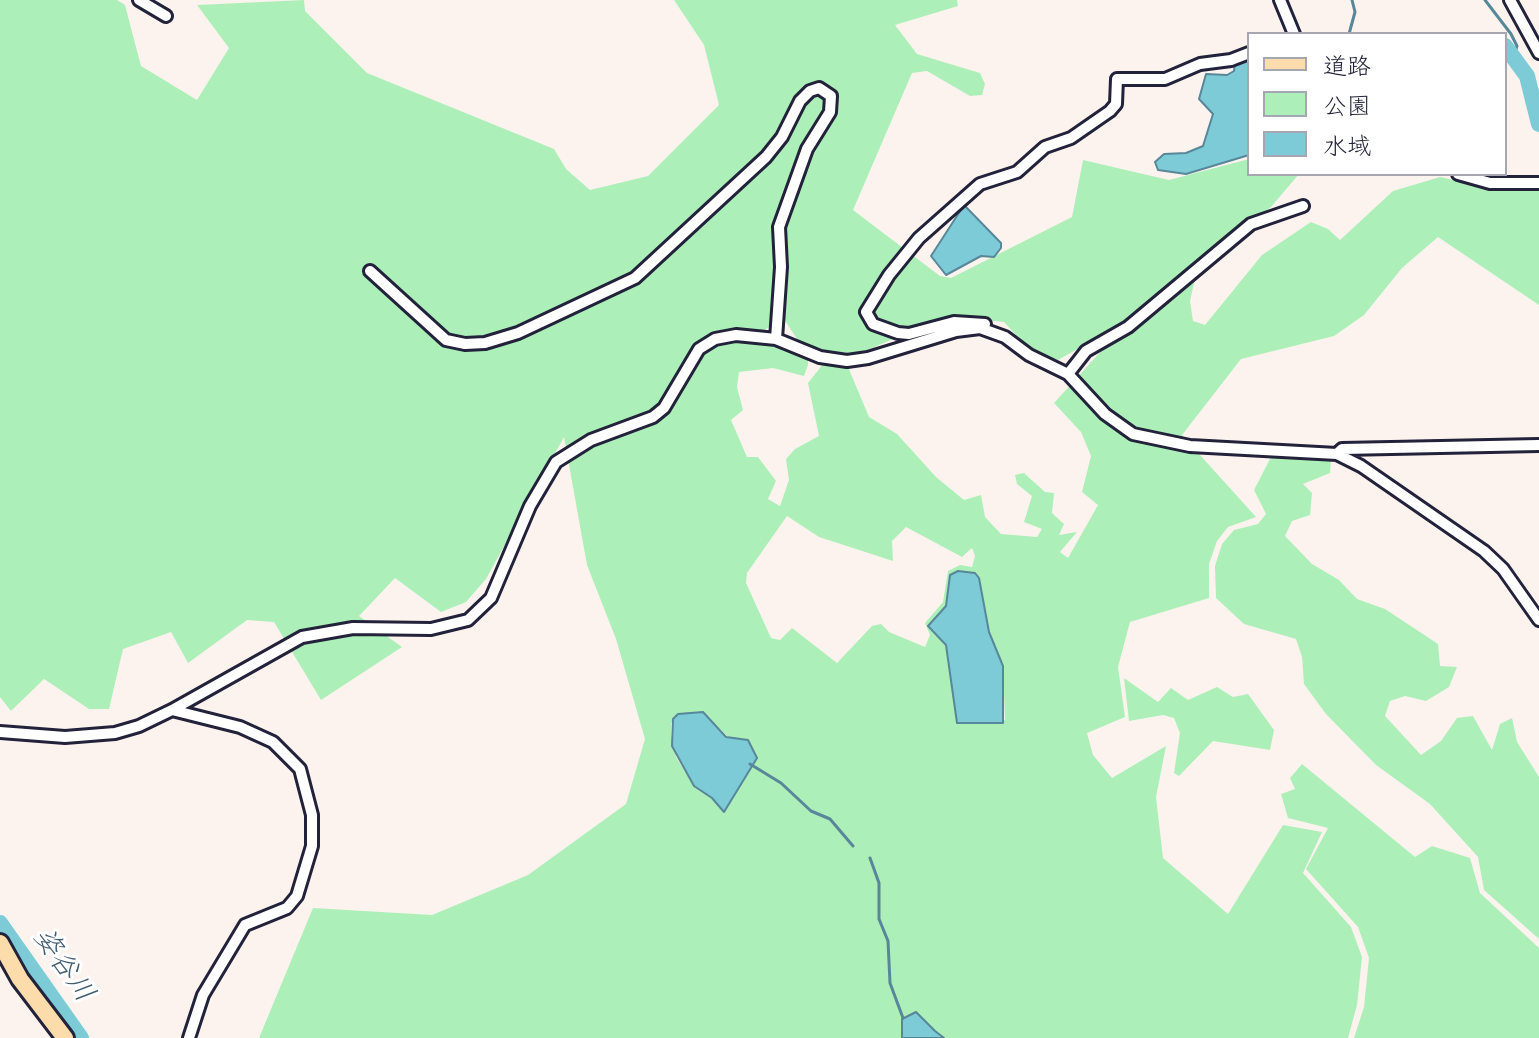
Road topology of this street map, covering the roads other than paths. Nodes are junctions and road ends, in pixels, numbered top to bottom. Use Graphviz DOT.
graph roads {
  1 [pos="139,0"];
  2 [pos="1280,0"];
  3 [pos="1510,0"];
  4 [pos="166,16"];
  5 [pos="1293,32"];
  6 [pos="1539,53"];
  7 [pos="1247,54"];
  8 [pos="1465,176"];
  9 [pos="1539,183"];
  10 [pos="1303,206"];
  11 [pos="370,271"];
  12 [pos="989,331"];
  13 [pos="776,339"];
  14 [pos="1068,374"];
  15 [pos="1539,445"];
  16 [pos="1337,454"];
  17 [pos="1539,620"];
  18 [pos="172,710"];
  19 [pos="0,732"];
  20 [pos="0,943"];
  21 [pos="65,1038"];
  22 [pos="189,1038"];
  1 -- 4 [label="street"];
  2 -- 5 [label="street"];
  3 -- 6 [label="street"];
  7 -- 12 [label="street"];
  8 -- 9 [label="street"];
  10 -- 14 [label="street"];
  11 -- 13 [label="street"];
  12 -- 13 [label="street"];
  12 -- 14 [label="street"];
  13 -- 18 [label="street"];
  14 -- 16 [label="street"];
  15 -- 16 [label="street"];
  16 -- 17 [label="street"];
  18 -- 19 [label="street"];
  18 -- 22 [label="street"];
  20 -- 21 [label="main road"];
}
